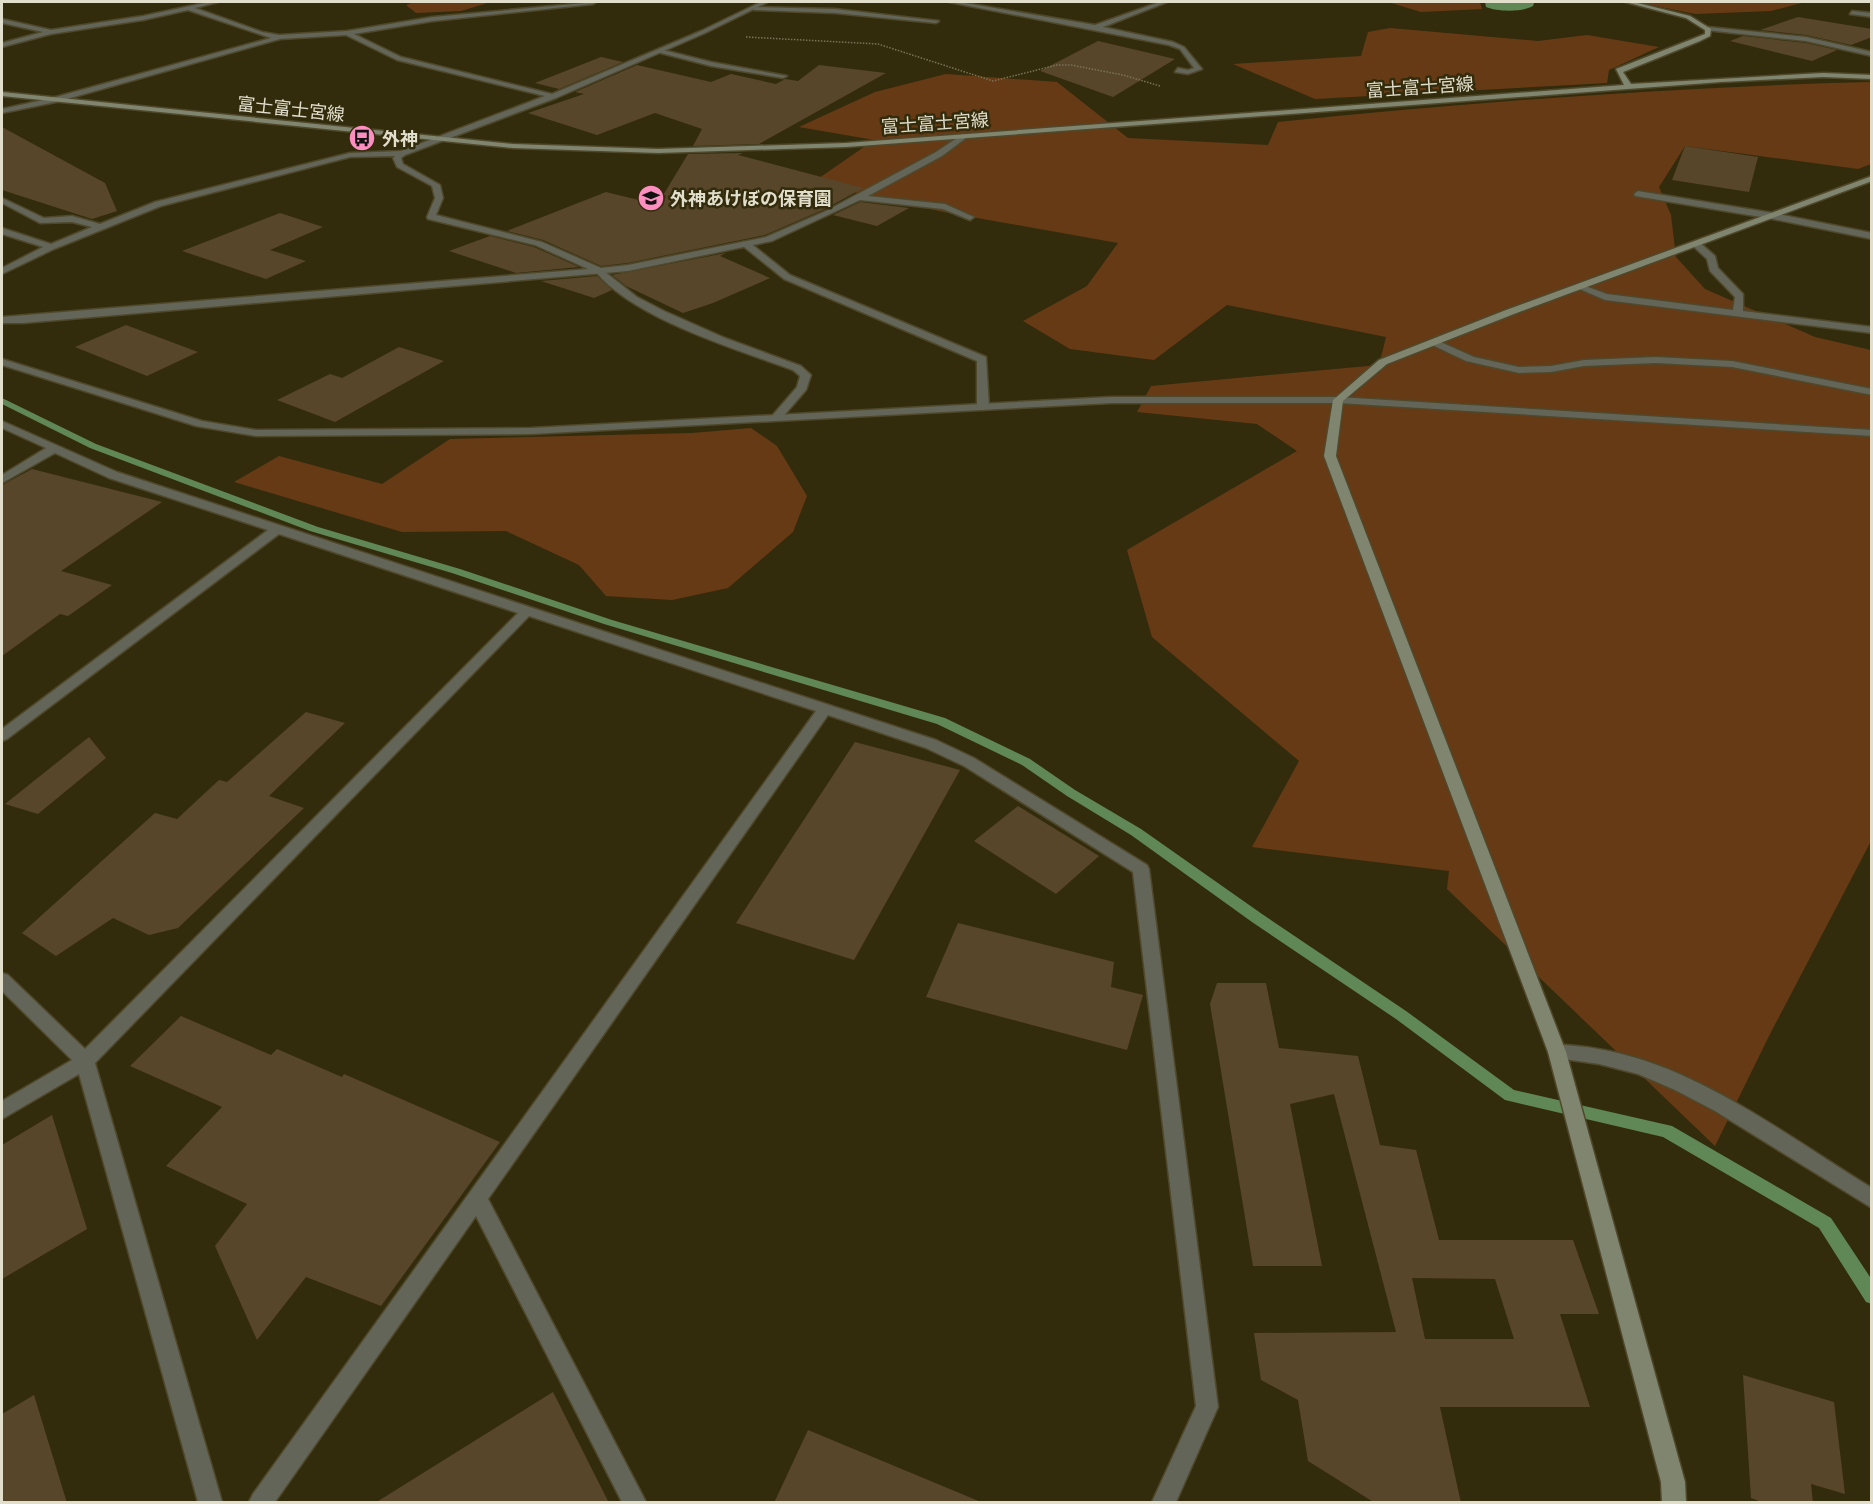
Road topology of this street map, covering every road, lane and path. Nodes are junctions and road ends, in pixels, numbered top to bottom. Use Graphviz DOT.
graph roads {
  1 [pos="215,2"];
  2 [pos="593,2"];
  3 [pos="765,2"];
  4 [pos="952,2"];
  5 [pos="1164,2"];
  6 [pos="1628,2"];
  7 [pos="754,8"];
  8 [pos="191,9"];
  9 [pos="1852,13"];
  10 [pos="1872,15"];
  11 [pos="2,21"];
  12 [pos="936,21"];
  13 [pos="1095,27"];
  14 [pos="1708,29"];
  15 [pos="705,31"];
  16 [pos="51,32"];
  17 [pos="347,33"];
  18 [pos="279,37"];
  19 [pos="2,45"];
  20 [pos="659,51"];
  21 [pos="1869,51"];
  22 [pos="1178,70"];
  23 [pos="783,76"];
  24 [pos="1872,77"];
  25 [pos="1162,87"];
  26 [pos="1629,87"];
  27 [pos="2,94"];
  28 [pos="553,96"];
  29 [pos="53,100"];
  30 [pos="2,111"];
  31 [pos="963,136"];
  32 [pos="440,140"];
  33 [pos="402,153"];
  34 [pos="1872,178"];
  35 [pos="1638,194"];
  36 [pos="857,197"];
  37 [pos="2,200"];
  38 [pos="1773,216"];
  39 [pos="970,217"];
  40 [pos="100,227"];
  41 [pos="2,231"];
  42 [pos="1872,236"];
  43 [pos="746,244"];
  44 [pos="1696,244"];
  45 [pos="51,247"];
  46 [pos="2,271"];
  47 [pos="600,271"];
  48 [pos="1580,286"];
  49 [pos="1737,315"];
  50 [pos="2,320"];
  51 [pos="1872,330"];
  52 [pos="1434,342"];
  53 [pos="2,362"];
  54 [pos="1872,392"];
  55 [pos="1338,400"];
  56 [pos="983,407"];
  57 [pos="776,418"];
  58 [pos="2,424"];
  59 [pos="1872,433"];
  60 [pos="54,448"];
  61 [pos="2,480"];
  62 [pos="278,529"];
  63 [pos="527,611"];
  64 [pos="825,709"];
  65 [pos="2,736"];
  66 [pos="2,980"];
  67 [pos="1557,1052"];
  68 [pos="85,1061"];
  69 [pos="2,1111"];
  70 [pos="477,1198"];
  71 [pos="1872,1199"];
  72 [pos="210,1503"];
  73 [pos="261,1503"];
  74 [pos="634,1503"];
  75 [pos="1164,1503"];
  76 [pos="1674,1503"];
  1 -- 8 [label="street"];
  2 -- 17 [label="street"];
  3 -- 7 [label="street"];
  4 -- 13 [label="street"];
  5 -- 13 [label="street"];
  6 -- 14 [label="main road"];
  7 -- 12 [label="street"];
  7 -- 15 [label="street"];
  8 -- 16 [label="street"];
  8 -- 18 [label="street"];
  9 -- 10 [label="street"];
  11 -- 16 [label="street"];
  13 -- 22 [label="street"];
  14 -- 21 [label="street"];
  14 -- 26 [label="main road"];
  15 -- 20 [label="street"];
  15 -- 25 [label="path"];
  16 -- 19 [label="street"];
  17 -- 18 [label="street"];
  17 -- 28 [label="street"];
  18 -- 29 [label="street"];
  20 -- 23 [label="street"];
  20 -- 28 [label="street"];
  24 -- 26 [label="main road, 富士富士宮線"];
  26 -- 31 [label="main road, 富士富士宮線"];
  27 -- 29 [label="main road, 富士富士宮線"];
  28 -- 32 [label="street"];
  29 -- 30 [label="street"];
  29 -- 32 [label="main road, 富士富士宮線"];
  31 -- 32 [label="main road, 富士富士宮線"];
  31 -- 36 [label="street"];
  32 -- 33 [label="street"];
  33 -- 40 [label="street"];
  33 -- 47 [label="street"];
  34 -- 38 [label="main road"];
  35 -- 38 [label="street"];
  36 -- 39 [label="street"];
  36 -- 43 [label="street"];
  37 -- 40 [label="street"];
  38 -- 42 [label="street"];
  38 -- 44 [label="main road"];
  40 -- 45 [label="street"];
  41 -- 45 [label="street"];
  43 -- 47 [label="street"];
  43 -- 56 [label="street"];
  44 -- 48 [label="main road"];
  44 -- 49 [label="street"];
  45 -- 46 [label="street"];
  47 -- 50 [label="street"];
  47 -- 57 [label="street"];
  48 -- 49 [label="street"];
  48 -- 52 [label="main road"];
  49 -- 51 [label="street"];
  52 -- 54 [label="street"];
  52 -- 55 [label="main road"];
  53 -- 57 [label="street"];
  55 -- 56 [label="street"];
  55 -- 59 [label="street"];
  55 -- 67 [label="main road"];
  56 -- 57 [label="street"];
  58 -- 60 [label="street"];
  60 -- 61 [label="street"];
  60 -- 62 [label="street"];
  62 -- 63 [label="street"];
  62 -- 65 [label="street"];
  63 -- 64 [label="street"];
  63 -- 68 [label="street"];
  64 -- 70 [label="street"];
  64 -- 75 [label="street"];
  66 -- 68 [label="street"];
  67 -- 71 [label="street"];
  67 -- 76 [label="main road"];
  68 -- 69 [label="street"];
  68 -- 72 [label="street"];
  70 -- 73 [label="street"];
  70 -- 74 [label="street"];
}
